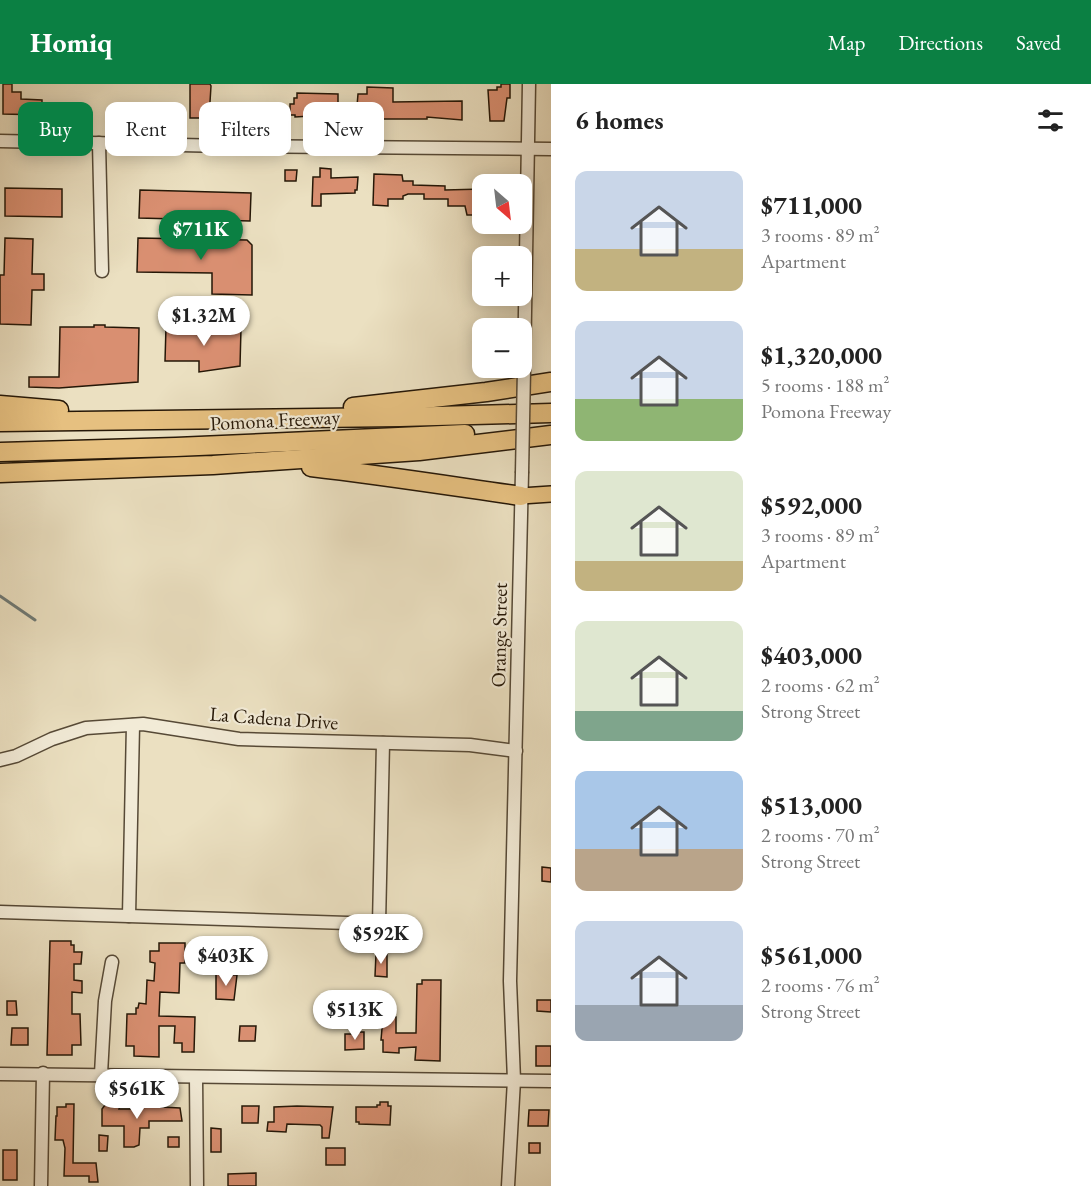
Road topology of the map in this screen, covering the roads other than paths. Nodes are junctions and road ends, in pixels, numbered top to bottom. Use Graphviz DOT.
graph roads {
  1 [pos="529,84"];
  2 [pos="0,141"];
  3 [pos="99,143"];
  4 [pos="529,149"];
  5 [pos="551,149"];
  6 [pos="102,272"];
  7 [pos="551,382"];
  8 [pos="0,405"];
  9 [pos="551,413"];
  10 [pos="150,418"];
  11 [pos="229,418"];
  12 [pos="0,422"];
  13 [pos="551,433"];
  14 [pos="0,452"];
  15 [pos="213,465"];
  16 [pos="3,473"];
  17 [pos="551,494"];
  18 [pos="521,496"];
  19 [pos="133,724"];
  20 [pos="383,743"];
  21 [pos="516,750"];
  22 [pos="0,760"];
  23 [pos="0,912"];
  24 [pos="129,916"];
  25 [pos="112,962"];
  26 [pos="43,1073"];
  27 [pos="0,1074"];
  28 [pos="101,1074"];
  29 [pos="196,1077"];
  30 [pos="514,1080"];
  31 [pos="551,1081"];
  32 [pos="41,1186"];
  33 [pos="197,1186"];
  34 [pos="508,1186"];
  1 -- 4 [label="street, Orange Street"];
  2 -- 3 [label="street"];
  3 -- 4 [label="street"];
  3 -- 6 [label="street"];
  4 -- 5 [label="street"];
  4 -- 18 [label="street, Orange Street, bridge"];
  7 -- 11 [label="highway"];
  8 -- 10 [label="highway"];
  9 -- 11 [label="highway, Pomona Freeway"];
  10 -- 11 [label="highway, Pomona Freeway"];
  10 -- 12 [label="highway, Pomona Freeway"];
  13 -- 14 [label="highway, Pomona Freeway"];
  13 -- 15 [label="highway"];
  15 -- 16 [label="highway"];
  15 -- 18 [label="highway"];
  17 -- 18 [label="main road"];
  18 -- 21 [label="street, Orange Street"];
  19 -- 20 [label="street, La Cadena Drive"];
  19 -- 22 [label="street, La Cadena Drive"];
  19 -- 24 [label="street"];
  20 -- 21 [label="street, La Cadena Drive"];
  20 -- 24 [label="street"];
  21 -- 30 [label="street, Orange Street"];
  23 -- 24 [label="street"];
  25 -- 28 [label="street"];
  26 -- 27 [label="street"];
  26 -- 28 [label="street"];
  26 -- 32 [label="street"];
  28 -- 29 [label="street"];
  29 -- 30 [label="street"];
  29 -- 33 [label="street"];
  30 -- 31 [label="street"];
  30 -- 34 [label="street, Orange Street"];
}
